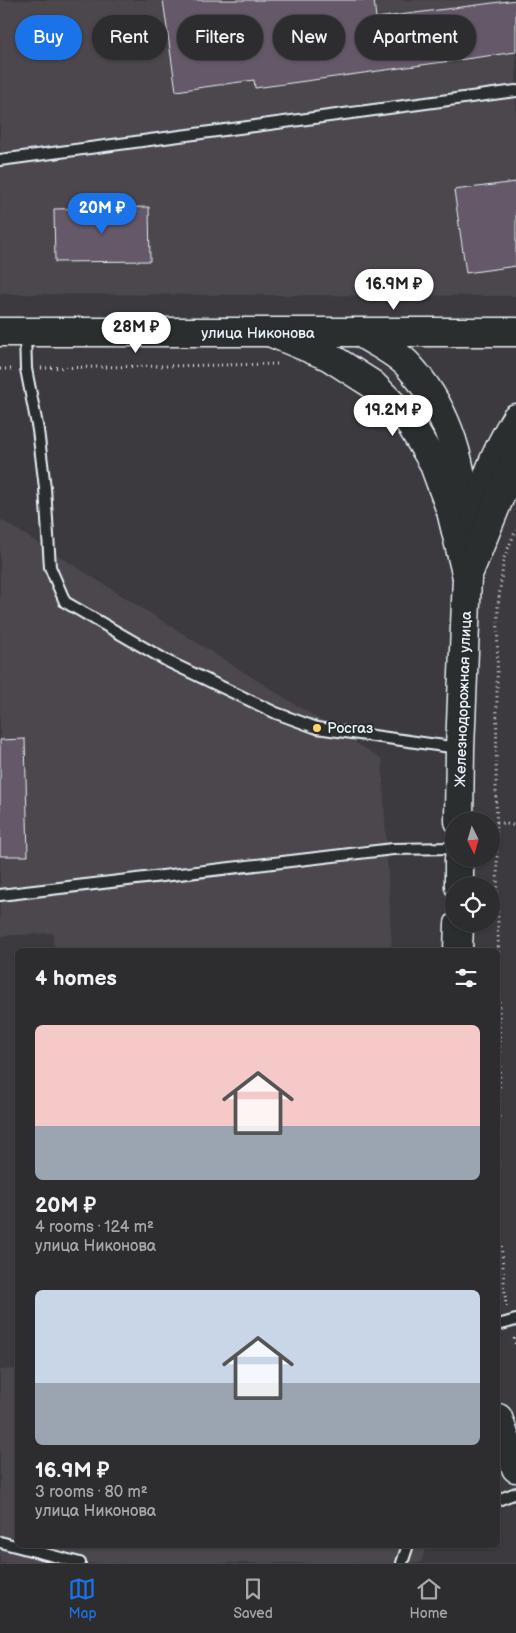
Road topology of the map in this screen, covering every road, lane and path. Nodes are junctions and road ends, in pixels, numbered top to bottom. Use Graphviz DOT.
graph roads {
  1 [pos="516,91"];
  2 [pos="0,160"];
  3 [pos="13,332"];
  4 [pos="361,332"];
  5 [pos="516,332"];
  6 [pos="272,333"];
  7 [pos="280,364"];
  8 [pos="26,368"];
  9 [pos="0,369"];
  10 [pos="516,418"];
  11 [pos="516,456"];
  12 [pos="516,530"];
  13 [pos="467,577"];
  14 [pos="460,748"];
  15 [pos="459,812"];
  16 [pos="497,812"];
  17 [pos="500,823"];
  18 [pos="516,826"];
  19 [pos="445,848"];
  20 [pos="498,868"];
  21 [pos="0,895"];
  22 [pos="459,932"];
  23 [pos="458,948"];
  24 [pos="499,948"];
  25 [pos="500,1231"];
  26 [pos="513,1320"];
  27 [pos="500,1324"];
  28 [pos="516,1347"];
  29 [pos="500,1424"];
  30 [pos="516,1468"];
  31 [pos="516,1493"];
  32 [pos="500,1499"];
  33 [pos="0,1542"];
  34 [pos="15,1546"];
  35 [pos="23,1548"];
  36 [pos="407,1548"];
  37 [pos="80,1563"];
  38 [pos="402,1563"];
  1 -- 2 [label="lane"];
  3 -- 6 [label="main road, улица Никонова"];
  3 -- 8 [label="lane"];
  4 -- 5 [label="main road, улица Никонова"];
  4 -- 6 [label="main road, улица Никонова"];
  4 -- 13 [label="main road"];
  6 -- 13 [label="main road, Железнодорожная улица"];
  7 -- 8 [label="path"];
  8 -- 9 [label="path"];
  8 -- 14 [label="lane"];
  10 -- 13 [label="main road"];
  11 -- 13 [label="main road, Железнодорожная улица"];
  12 -- 16 [label="path"];
  13 -- 14 [label="main road, Железнодорожная улица"];
  14 -- 15 [label="main road, Железнодорожная улица"];
  17 -- 18 [label="path"];
  19 -- 21 [label="lane"];
  20 -- 24 [label="path"];
  22 -- 23 [label="main road"];
  25 -- 26 [label="path"];
  26 -- 27 [label="lane"];
  26 -- 28 [label="path"];
  29 -- 30 [label="main road"];
  31 -- 32 [label="lane"];
  33 -- 34 [label="lane"];
  35 -- 37 [label="lane"];
  36 -- 38 [label="lane"];
}
